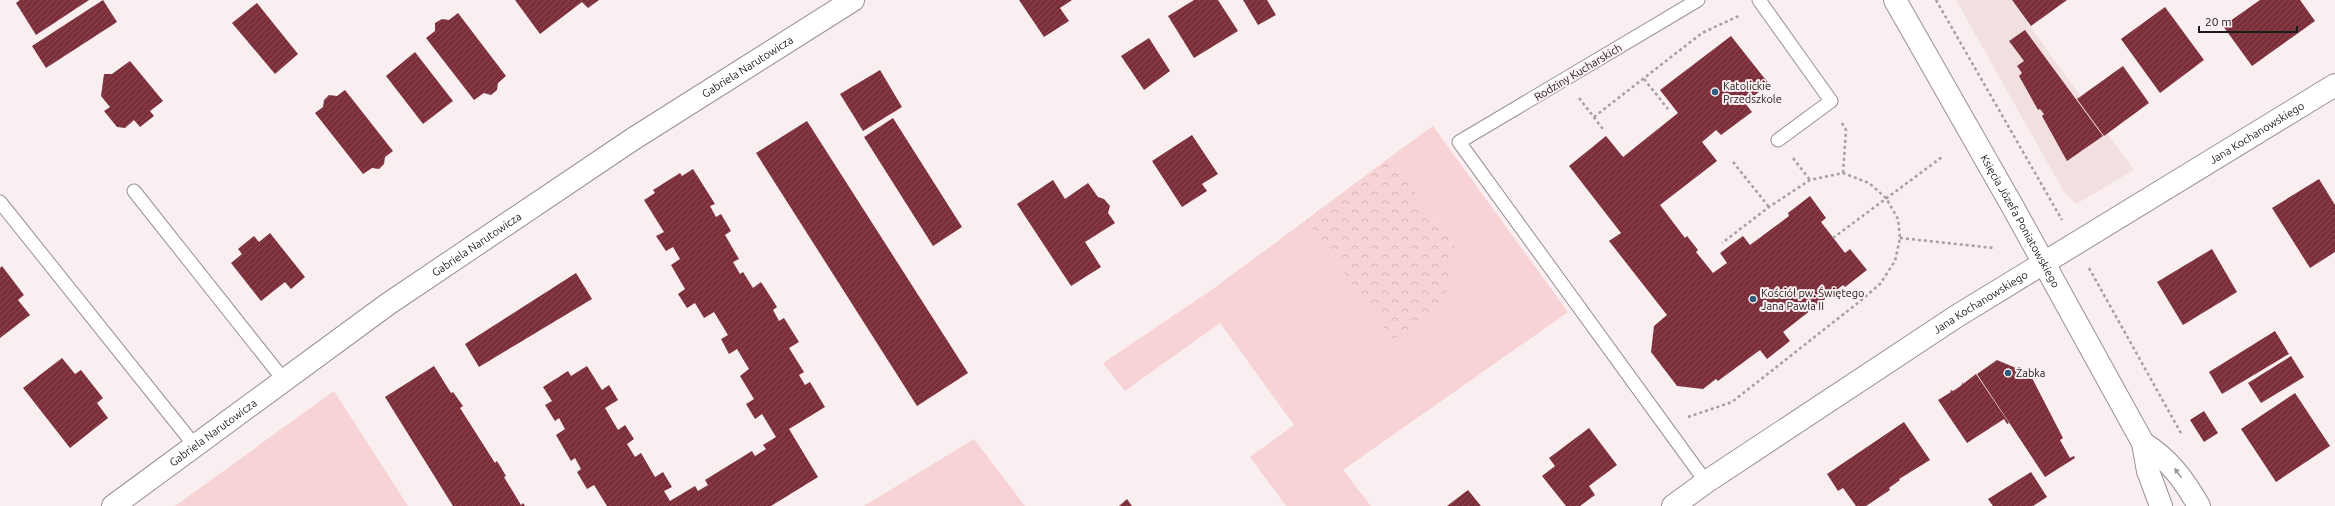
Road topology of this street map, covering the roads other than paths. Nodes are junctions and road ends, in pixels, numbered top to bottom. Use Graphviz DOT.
graph roads {
  1 [pos="853,0"];
  2 [pos="1698,0"];
  3 [pos="1894,0"];
  4 [pos="1760,2"];
  5 [pos="2335,85"];
  6 [pos="1778,140"];
  7 [pos="134,191"];
  8 [pos="0,202"];
  9 [pos="2044,263"];
  10 [pos="283,379"];
  11 [pos="2143,443"];
  12 [pos="195,446"];
  13 [pos="1706,482"];
  14 [pos="112,506"];
  15 [pos="1674,506"];
  16 [pos="2161,506"];
  17 [pos="2199,506"];
  1 -- 10 [label="street, Gabriela Narutowicza"];
  2 -- 13 [label="lane, Rodziny Kucharskich"];
  3 -- 9 [label="street, Księcia Józefa Poniatowskiego"];
  4 -- 6 [label="lane"];
  5 -- 9 [label="street, Jana Kochanowskiego"];
  7 -- 10 [label="lane"];
  8 -- 12 [label="lane"];
  9 -- 11 [label="street, Księcia Józefa Poniatowskiego"];
  9 -- 13 [label="street, Jana Kochanowskiego"];
  10 -- 12 [label="street, Gabriela Narutowicza"];
  11 -- 16 [label="street, Księcia Józefa Poniatowskiego"];
  17 -- 11 [label="street, Księcia Józefa Poniatowskiego, one-way"];
  12 -- 14 [label="street, Gabriela Narutowicza"];
  13 -- 15 [label="street, Jana Kochanowskiego"];
}
